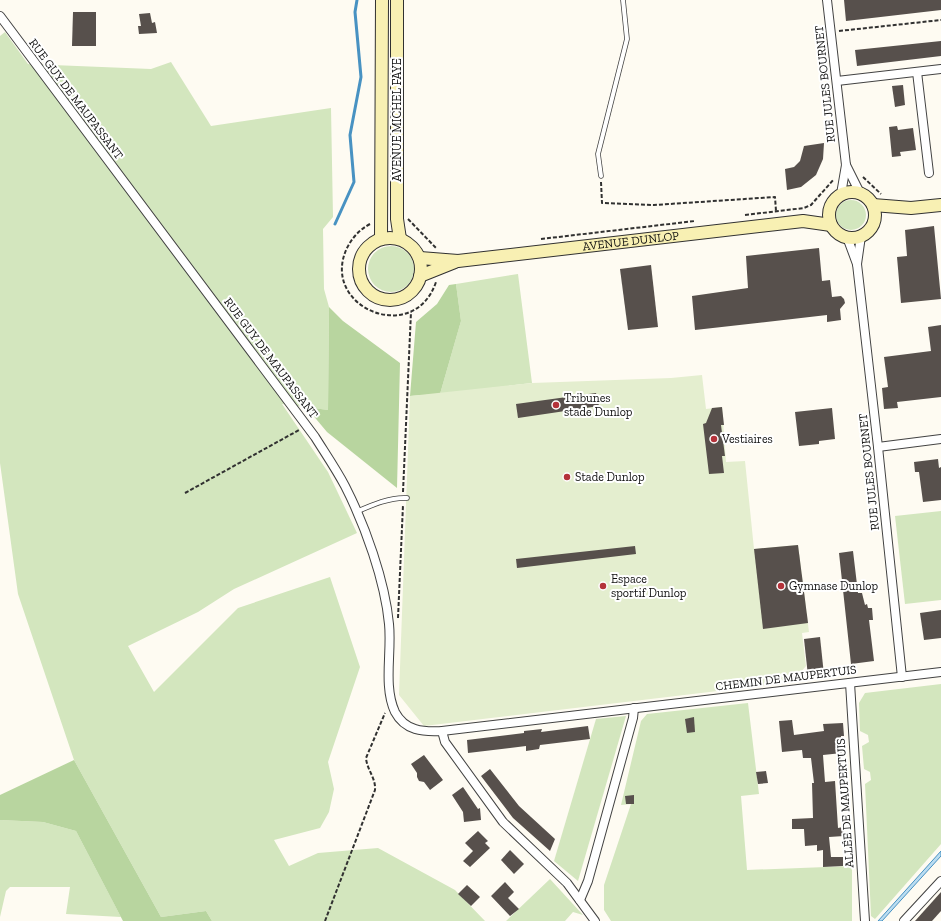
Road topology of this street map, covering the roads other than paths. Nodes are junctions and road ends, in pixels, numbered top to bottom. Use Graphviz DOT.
graph roads {
  1 [pos="382,0"];
  2 [pos="397,0"];
  3 [pos="623,0"];
  4 [pos="827,0"];
  5 [pos="0,16"];
  6 [pos="941,69"];
  7 [pos="917,72"];
  8 [pos="837,81"];
  9 [pos="929,173"];
  10 [pos="601,176"];
  11 [pos="848,178"];
  12 [pos="860,193"];
  13 [pos="841,194"];
  14 [pos="873,205"];
  15 [pos="941,205"];
  16 [pos="830,207"];
  17 [pos="912,208"];
  18 [pos="874,220"];
  19 [pos="803,221"];
  20 [pos="831,225"];
  21 [pos="861,236"];
  22 [pos="847,237"];
  23 [pos="381,239"];
  24 [pos="400,239"];
  25 [pos="420,258"];
  26 [pos="458,261"];
  27 [pos="857,264"];
  28 [pos="420,276"];
  29 [pos="941,440"];
  30 [pos="878,447"];
  31 [pos="407,498"];
  32 [pos="356,512"];
  33 [pos="941,672"];
  34 [pos="902,677"];
  35 [pos="850,683"];
  36 [pos="634,708"];
  37 [pos="442,731"];
  38 [pos="941,880"];
  39 [pos="580,900"];
  40 [pos="595,921"];
  41 [pos="865,921"];
  42 [pos="904,921"];
  1 -- 23 [label="street, AVENUE MICHEL FAYE"];
  2 -- 24 [label="street, AVENUE MICHEL FAYE"];
  3 -- 10 [label="lane"];
  4 -- 8 [label="street, RUE JULES BOURNET"];
  5 -- 32 [label="street, RUE GUY DE MAUPASSANT"];
  6 -- 7 [label="street"];
  7 -- 8 [label="street"];
  7 -- 9 [label="street"];
  8 -- 11 [label="street, RUE JULES BOURNET"];
  11 -- 12 [label="street, RUE JULES BOURNET"];
  11 -- 13 [label="street"];
  12 -- 13 [label="street"];
  12 -- 14 [label="street"];
  13 -- 16 [label="street"];
  14 -- 17 [label="street"];
  14 -- 18 [label="street"];
  15 -- 17 [label="street"];
  16 -- 19 [label="street, AVENUE DUNLOP"];
  16 -- 20 [label="street"];
  17 -- 18 [label="street"];
  18 -- 21 [label="street"];
  19 -- 20 [label="street, AVENUE DUNLOP"];
  19 -- 26 [label="street, AVENUE DUNLOP"];
  20 -- 22 [label="street"];
  21 -- 22 [label="street"];
  21 -- 27 [label="street, RUE JULES BOURNET"];
  22 -- 27 [label="street, RUE JULES BOURNET"];
  23 -- 24 [label="street"];
  23 -- 28 [label="street"];
  24 -- 25 [label="street"];
  25 -- 26 [label="street, AVENUE DUNLOP"];
  25 -- 28 [label="street"];
  26 -- 28 [label="street, AVENUE DUNLOP"];
  27 -- 30 [label="street, RUE JULES BOURNET"];
  29 -- 30 [label="street"];
  30 -- 34 [label="street, RUE JULES BOURNET"];
  31 -- 32 [label="lane"];
  32 -- 37 [label="street, RUE GUY DE MAUPASSANT"];
  33 -- 34 [label="street, CHEMIN DE MAUPERTUIS"];
  34 -- 35 [label="street, CHEMIN DE MAUPERTUIS"];
  35 -- 36 [label="street, CHEMIN DE MAUPERTUIS"];
  35 -- 41 [label="street, ALLÉE DE MAUPERTUIS"];
  36 -- 37 [label="street, CHEMIN DE MAUPERTUIS"];
  36 -- 39 [label="street"];
  37 -- 39 [label="street"];
  38 -- 42 [label="street"];
  39 -- 40 [label="street"];
}
